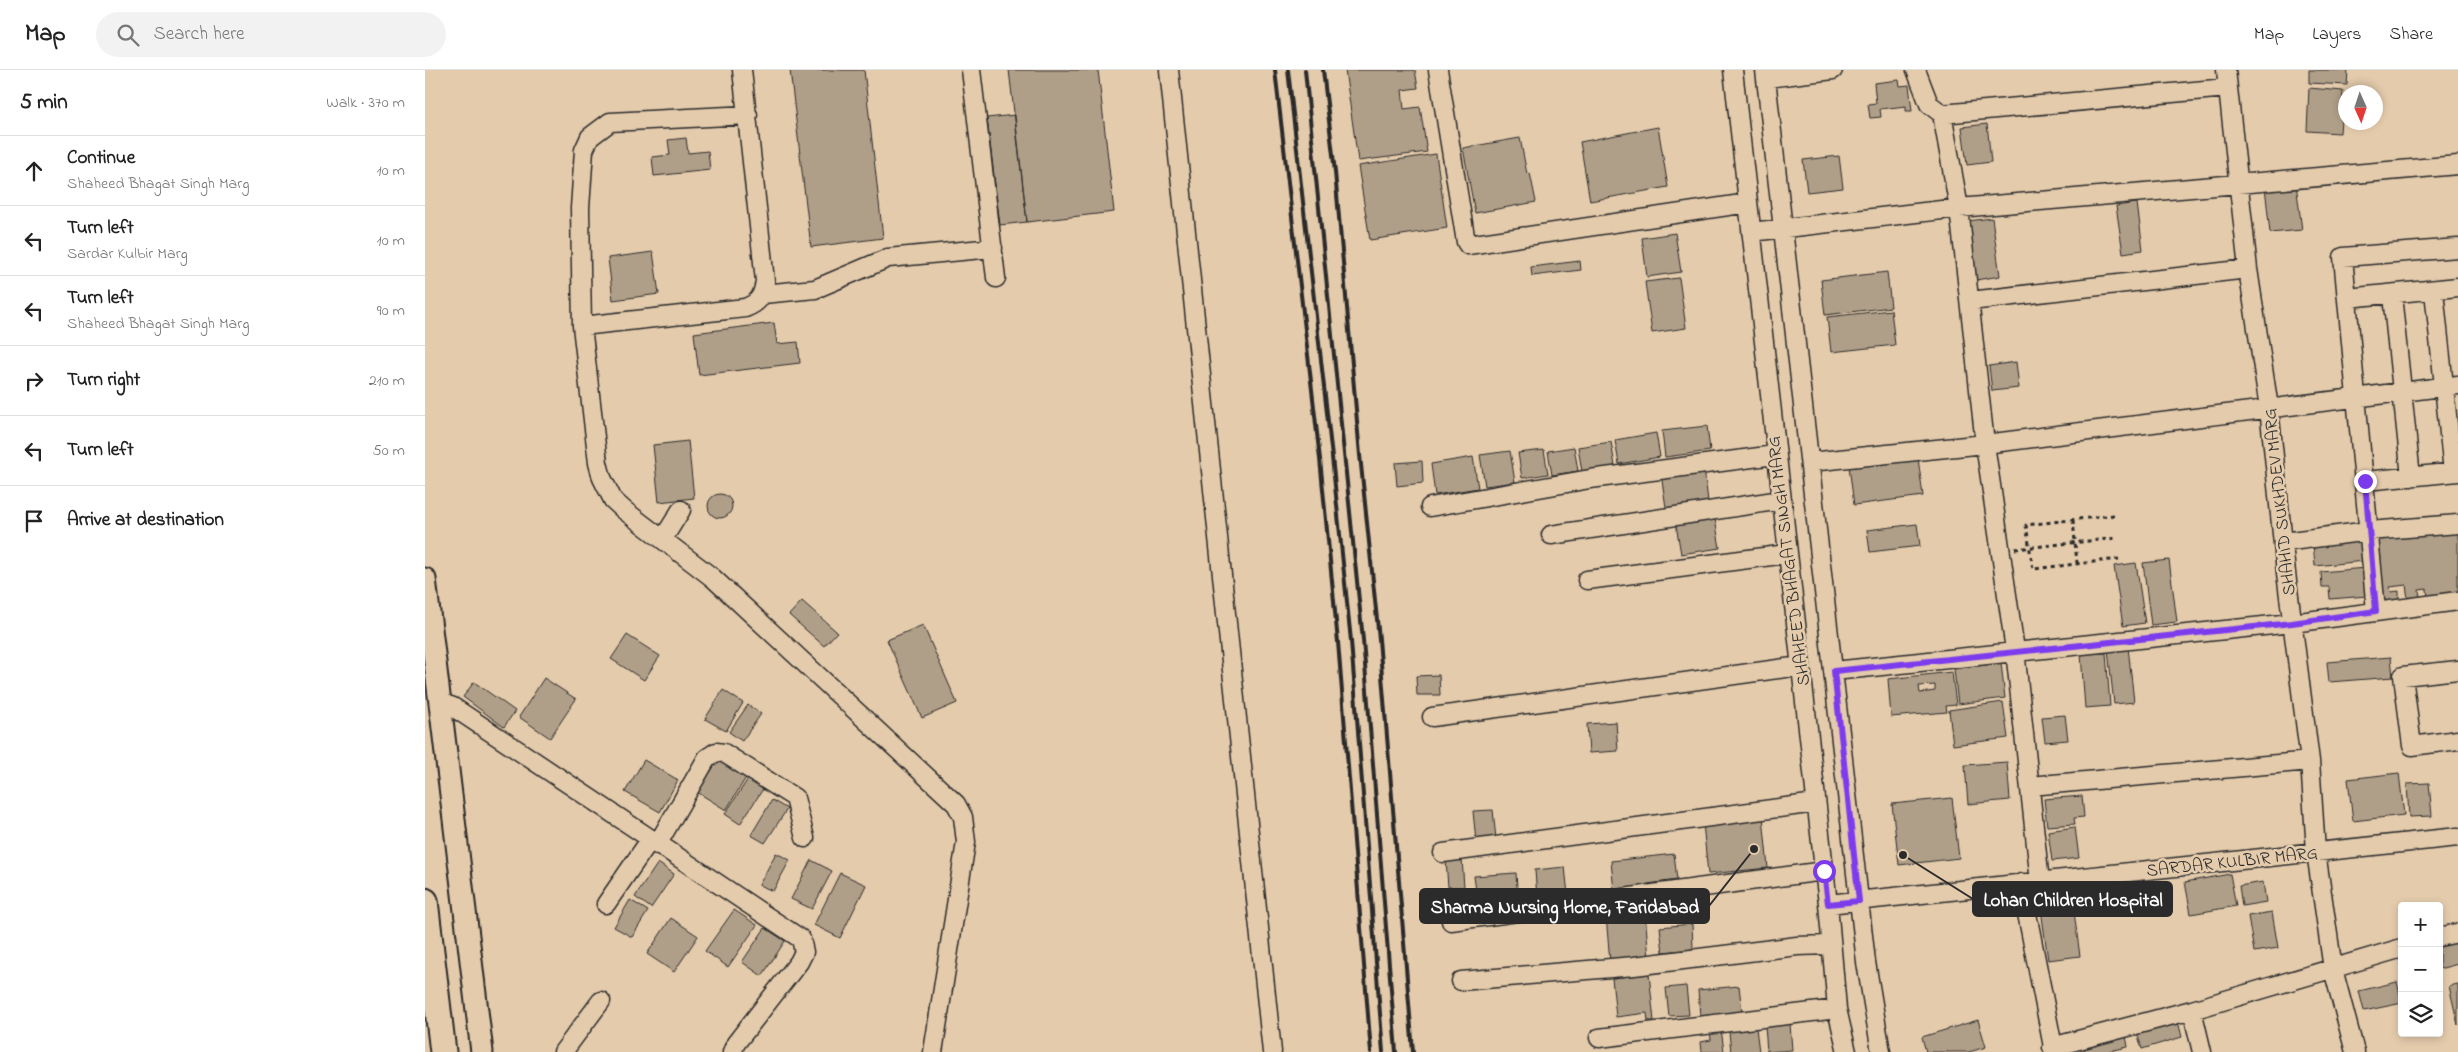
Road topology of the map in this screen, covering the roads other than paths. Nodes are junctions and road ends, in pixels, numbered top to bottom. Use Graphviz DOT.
graph roads {
  1 [pos="742,70"];
  2 [pos="971,70"];
  3 [pos="1169,70"];
  4 [pos="1438,70"];
  5 [pos="1733,70"];
  6 [pos="1833,70"];
  7 [pos="1916,70"];
  8 [pos="2226,70"];
  9 [pos="1766,74"];
  10 [pos="2227,88"];
  11 [pos="1942,114"];
  12 [pos="748,115"];
  13 [pos="2458,165"];
  14 [pos="2240,184"];
  15 [pos="1748,203"];
  16 [pos="1959,208"];
  17 [pos="1783,228"];
  18 [pos="1751,232"];
  19 [pos="993,248"];
  20 [pos="2458,248"];
  21 [pos="2248,269"];
  22 [pos="997,278"];
  23 [pos="2458,287"];
  24 [pos="2434,291"];
  25 [pos="763,294"];
  26 [pos="2391,295"];
  27 [pos="2347,298"];
  28 [pos="1970,301"];
  29 [pos="582,326"];
  30 [pos="2450,385"];
  31 [pos="2402,391"];
  32 [pos="2354,397"];
  33 [pos="2269,408"];
  34 [pos="1985,444"];
  35 [pos="1775,456"];
  36 [pos="1810,462"];
  37 [pos="2455,472"];
  38 [pos="2411,477"];
  39 [pos="2365,481"];
  40 [pos="1781,500"];
  41 [pos="1430,507"];
  42 [pos="681,510"];
  43 [pos="2458,524"];
  44 [pos="2369,531"];
  45 [pos="1551,535"];
  46 [pos="663,539"];
  47 [pos="2283,542"];
  48 [pos="1787,554"];
  49 [pos="425,579"];
  50 [pos="1587,580"];
  51 [pos="2458,601"];
  52 [pos="2376,611"];
  53 [pos="2292,623"];
  54 [pos="2015,650"];
  55 [pos="1800,666"];
  56 [pos="2458,670"];
  57 [pos="1834,671"];
  58 [pos="439,702"];
  59 [pos="1432,717"];
  60 [pos="2458,740"];
  61 [pos="2310,761"];
  62 [pos="2029,786"];
  63 [pos="1816,803"];
  64 [pos="2458,837"];
  65 [pos="805,838"];
  66 [pos="654,843"];
  67 [pos="2316,852"];
  68 [pos="1443,853"];
  69 [pos="1824,871"];
  70 [pos="2040,882"];
  71 [pos="2021,883"];
  72 [pos="425,901"];
  73 [pos="1859,901"];
  74 [pos="606,904"];
  75 [pos="1828,904"];
  76 [pos="1451,921"];
  77 [pos="2458,933"];
  78 [pos="2443,936"];
  79 [pos="1830,945"];
  80 [pos="2398,949"];
  81 [pos="2333,969"];
  82 [pos="1461,982"];
  83 [pos="601,1001"];
  84 [pos="1837,1009"];
  85 [pos="2191,1010"];
  86 [pos="1599,1038"];
  87 [pos="2053,1050"];
  88 [pos="443,1052"];
  89 [pos="482,1052"];
  90 [pos="563,1052"];
  91 [pos="732,1052"];
  92 [pos="933,1052"];
  93 [pos="1272,1052"];
  94 [pos="1847,1052"];
  95 [pos="1881,1052"];
  96 [pos="2202,1052"];
  97 [pos="2355,1052"];
  1 -- 12 [label="street"];
  2 -- 19 [label="street"];
  3 -- 93 [label="street"];
  4 -- 15 [label="street"];
  5 -- 15 [label="street, SHAHEED BHAGAT SINGH MARG"];
  6 -- 9 [label="street"];
  7 -- 11 [label="street"];
  8 -- 10 [label="street, SHAHID SUKHDEV MARG"];
  9 -- 17 [label="street, SHAHEED BHAGAT SINGH MARG"];
  10 -- 11 [label="street"];
  10 -- 14 [label="street, SHAHID SUKHDEV MARG"];
  11 -- 16 [label="street"];
  12 -- 25 [label="street"];
  12 -- 29 [label="street"];
  13 -- 14 [label="street"];
  14 -- 16 [label="street"];
  14 -- 21 [label="street, SHAHID SUKHDEV MARG"];
  15 -- 18 [label="street, SHAHEED BHAGAT SINGH MARG"];
  16 -- 17 [label="street"];
  16 -- 28 [label="street"];
  17 -- 18 [label="street"];
  17 -- 36 [label="street, SHAHEED BHAGAT SINGH MARG"];
  18 -- 35 [label="street, SHAHEED BHAGAT SINGH MARG"];
  19 -- 22 [label="street"];
  19 -- 25 [label="street"];
  20 -- 27 [label="street"];
  21 -- 28 [label="street"];
  21 -- 33 [label="street, SHAHID SUKHDEV MARG"];
  23 -- 24 [label="street"];
  24 -- 26 [label="street"];
  24 -- 30 [label="street"];
  25 -- 29 [label="street"];
  26 -- 27 [label="street"];
  26 -- 31 [label="street"];
  27 -- 32 [label="street"];
  28 -- 34 [label="street"];
  29 -- 46 [label="street"];
  30 -- 31 [label="street"];
  30 -- 37 [label="street"];
  31 -- 32 [label="street"];
  31 -- 38 [label="street"];
  32 -- 33 [label="street"];
  32 -- 39 [label="street"];
  33 -- 34 [label="street"];
  33 -- 47 [label="street, SHAHID SUKHDEV MARG"];
  34 -- 36 [label="street"];
  34 -- 54 [label="street"];
  35 -- 40 [label="street, SHAHEED BHAGAT SINGH MARG"];
  35 -- 41 [label="street"];
  36 -- 57 [label="street, SHAHEED BHAGAT SINGH MARG"];
  37 -- 38 [label="street"];
  38 -- 39 [label="street"];
  39 -- 44 [label="street"];
  40 -- 45 [label="street"];
  40 -- 48 [label="street, SHAHEED BHAGAT SINGH MARG"];
  42 -- 46 [label="street"];
  43 -- 44 [label="street"];
  44 -- 47 [label="street"];
  44 -- 52 [label="street"];
  46 -- 92 [label="street"];
  47 -- 53 [label="street, SHAHID SUKHDEV MARG"];
  48 -- 50 [label="street"];
  48 -- 55 [label="street, SHAHEED BHAGAT SINGH MARG"];
  49 -- 58 [label="main road"];
  51 -- 52 [label="street"];
  52 -- 53 [label="street"];
  53 -- 54 [label="street"];
  53 -- 61 [label="street, SHAHID SUKHDEV MARG"];
  54 -- 57 [label="street"];
  54 -- 62 [label="street"];
  55 -- 59 [label="street"];
  55 -- 63 [label="street, SHAHEED BHAGAT SINGH MARG"];
  56 -- 60 [label="street"];
  57 -- 73 [label="street, SHAHEED BHAGAT SINGH MARG"];
  58 -- 66 [label="street"];
  58 -- 89 [label="main road"];
  61 -- 62 [label="street"];
  61 -- 67 [label="street, SHAHID SUKHDEV MARG"];
  62 -- 70 [label="street"];
  63 -- 68 [label="street"];
  63 -- 69 [label="street, SHAHEED BHAGAT SINGH MARG"];
  64 -- 67 [label="street, SARDAR KULBIR MARG"];
  65 -- 66 [label="street"];
  66 -- 74 [label="street"];
  66 -- 91 [label="street"];
  67 -- 70 [label="street, SARDAR KULBIR MARG"];
  67 -- 81 [label="street, SHAHID SUKHDEV MARG"];
  69 -- 75 [label="street, SHAHEED BHAGAT SINGH MARG"];
  69 -- 76 [label="street"];
  70 -- 71 [label="street, SARDAR KULBIR MARG"];
  71 -- 73 [label="street, SARDAR KULBIR MARG"];
  71 -- 87 [label="street"];
  72 -- 88 [label="highway"];
  73 -- 75 [label="street, SARDAR KULBIR MARG"];
  73 -- 95 [label="street, SHAHEED BHAGAT SINGH MARG"];
  75 -- 79 [label="street, SHAHEED BHAGAT SINGH MARG"];
  77 -- 78 [label="street"];
  79 -- 82 [label="street"];
  79 -- 84 [label="street, SHAHEED BHAGAT SINGH MARG"];
  80 -- 81 [label="street"];
  81 -- 85 [label="street"];
  81 -- 97 [label="street, SHAHID SUKHDEV MARG"];
  83 -- 90 [label="street"];
  84 -- 86 [label="street"];
  84 -- 94 [label="street, SHAHEED BHAGAT SINGH MARG"];
  85 -- 87 [label="street"];
  85 -- 96 [label="street"];
}
